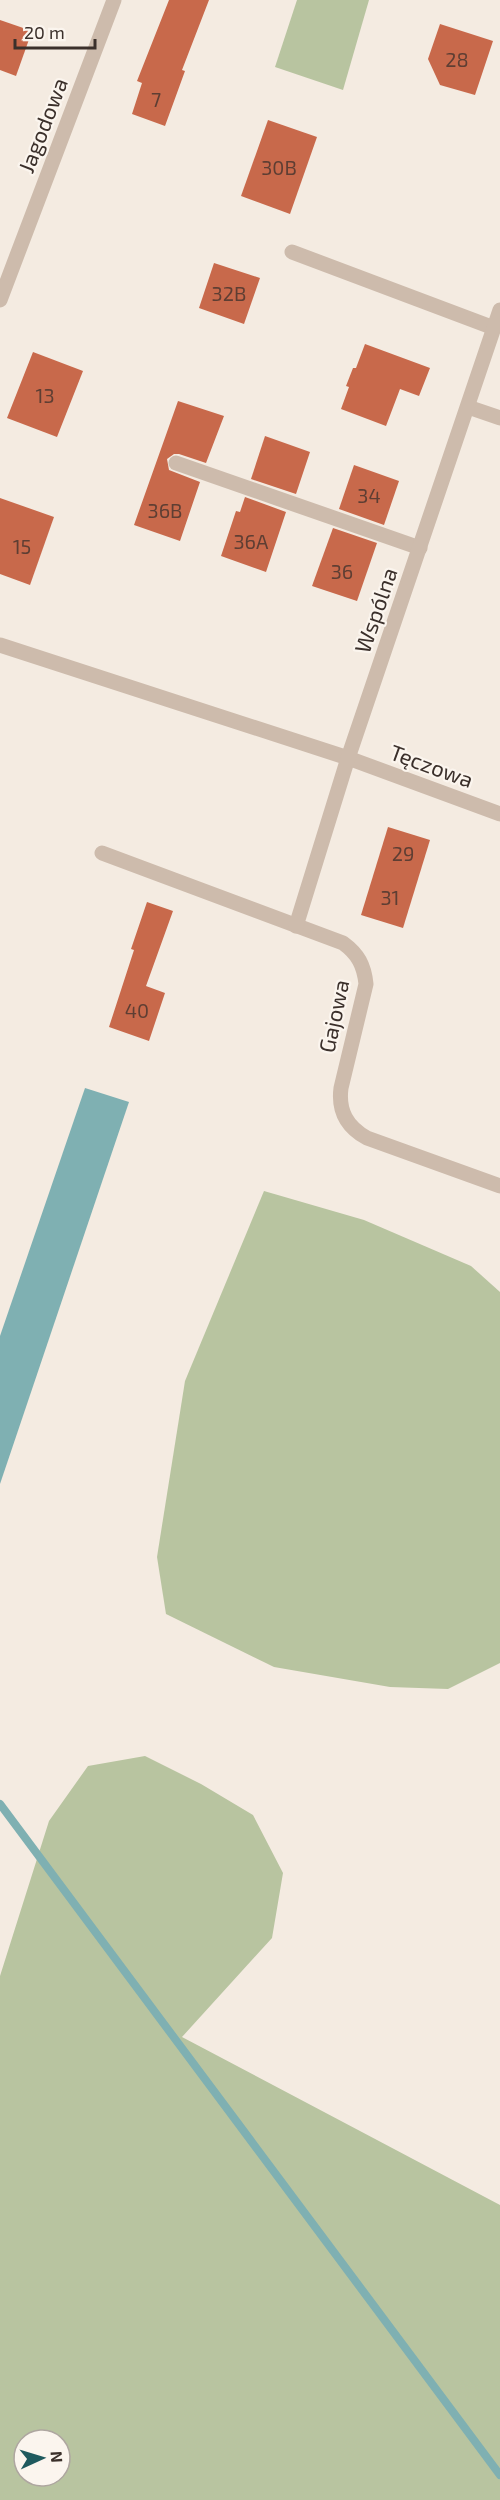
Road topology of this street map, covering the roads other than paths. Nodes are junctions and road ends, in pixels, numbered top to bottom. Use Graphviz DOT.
graph roads {
  1 [pos="114,0"];
  2 [pos="292,252"];
  3 [pos="0,300"];
  4 [pos="500,310"];
  5 [pos="494,328"];
  6 [pos="468,407"];
  7 [pos="500,418"];
  8 [pos="177,463"];
  9 [pos="420,548"];
  10 [pos="0,645"];
  11 [pos="348,759"];
  12 [pos="500,814"];
  13 [pos="102,853"];
  14 [pos="296,926"];
  15 [pos="500,1186"];
  1 -- 3 [label="street, Jagodowa"];
  2 -- 5 [label="street"];
  4 -- 5 [label="street, Wspólna"];
  5 -- 6 [label="street, Wspólna"];
  6 -- 7 [label="street"];
  6 -- 9 [label="street, Wspólna"];
  8 -- 9 [label="street"];
  9 -- 11 [label="street, Wspólna"];
  10 -- 11 [label="street, Tęczowa"];
  11 -- 12 [label="street, Tęczowa"];
  11 -- 14 [label="street, Wspólna"];
  13 -- 14 [label="street, Gajowa"];
  14 -- 15 [label="street, Gajowa"];
}
